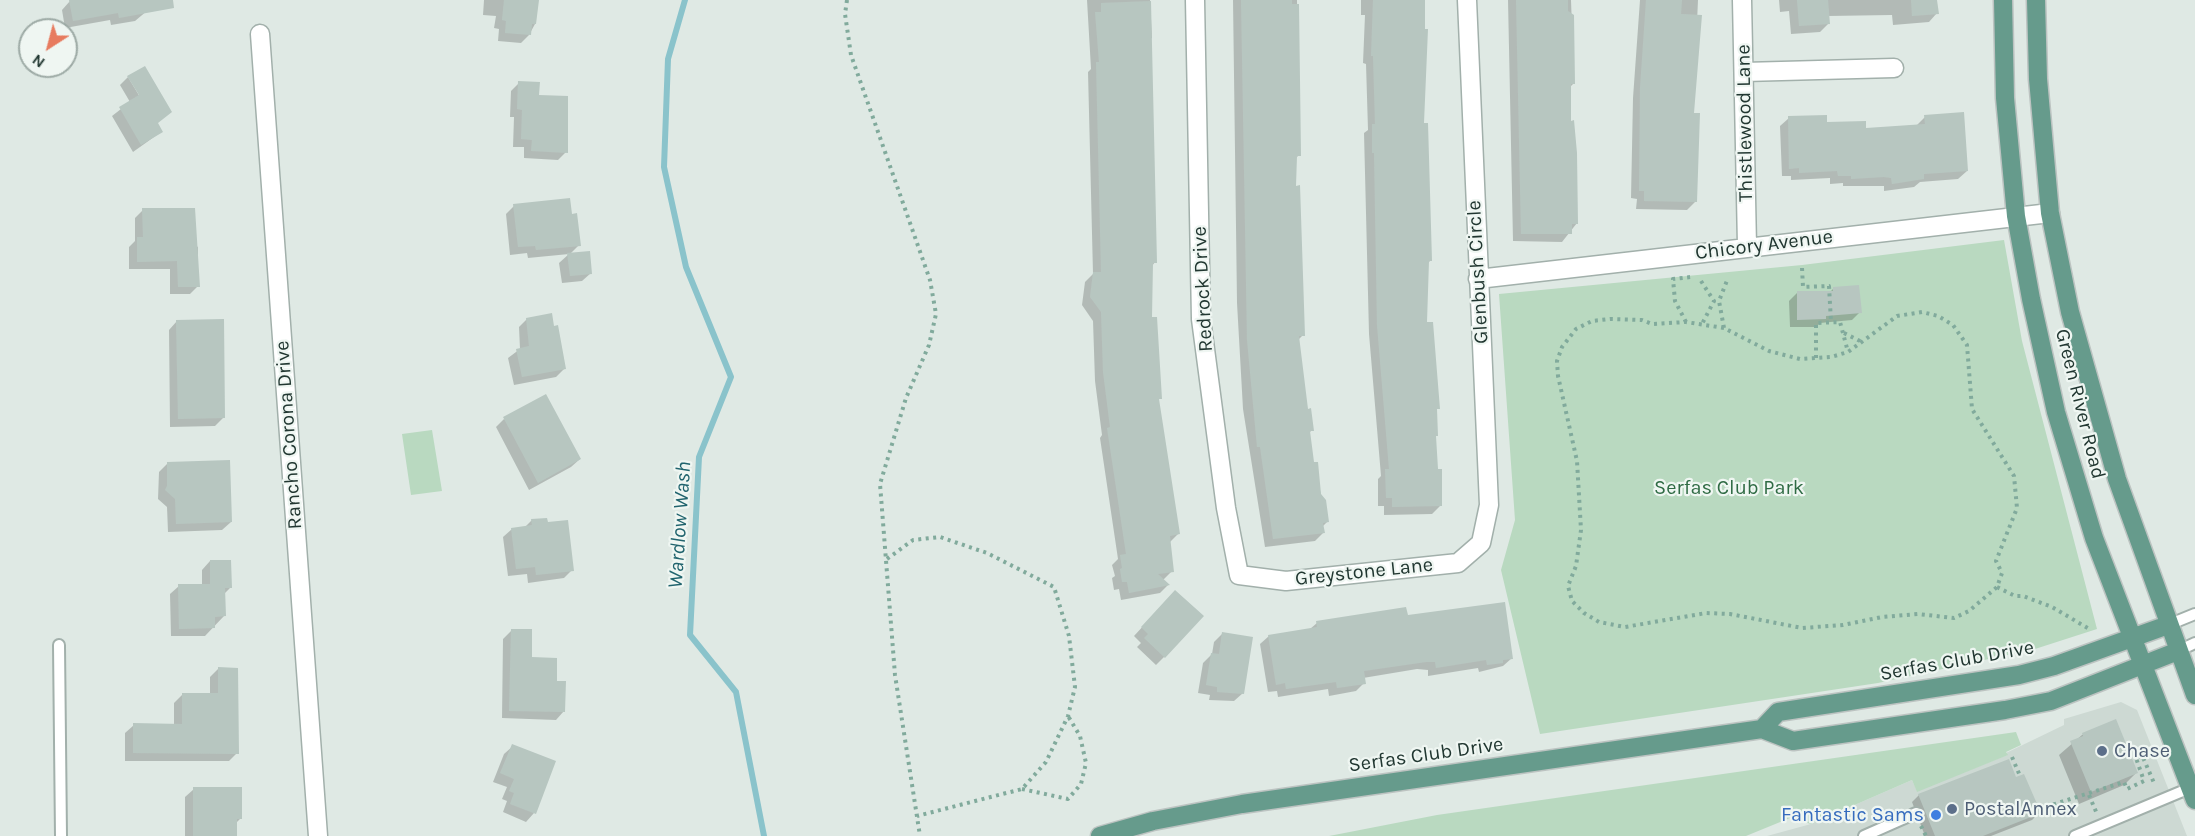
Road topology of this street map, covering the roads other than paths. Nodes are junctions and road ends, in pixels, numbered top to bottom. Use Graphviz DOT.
graph roads {
  1 [pos="1195,0"];
  2 [pos="1467,0"];
  3 [pos="1742,0"];
  4 [pos="2002,0"];
  5 [pos="2036,0"];
  6 [pos="260,34"];
  7 [pos="1894,68"];
  8 [pos="1744,72"];
  9 [pos="2050,213"];
  10 [pos="2016,216"];
  11 [pos="1748,246"];
  12 [pos="1478,279"];
  13 [pos="1481,543"];
  14 [pos="1239,575"];
  15 [pos="2195,614"];
  16 [pos="2168,625"];
  17 [pos="2131,638"];
  18 [pos="2195,643"];
  19 [pos="59,645"];
  20 [pos="2178,651"];
  21 [pos="2142,667"];
  22 [pos="2195,695"];
  23 [pos="1762,729"];
  24 [pos="2192,794"];
  25 [pos="1916,813"];
  26 [pos="61,836"];
  27 [pos="318,836"];
  28 [pos="1100,836"];
  29 [pos="1864,836"];
  30 [pos="2074,836"];
  1 -- 14 [label="street, Redrock Drive"];
  2 -- 12 [label="street, Glenbush Circle"];
  3 -- 8 [label="street, Thistlewood Lane"];
  4 -- 10 [label="main road, Green River Road"];
  5 -- 9 [label="main road, Green River Road"];
  6 -- 27 [label="street, Rancho Corona Drive"];
  7 -- 8 [label="street"];
  8 -- 11 [label="street, Thistlewood Lane"];
  9 -- 10 [label="street, Chicory Avenue"];
  9 -- 16 [label="main road, Green River Road"];
  10 -- 11 [label="street, Chicory Avenue"];
  10 -- 17 [label="main road, Green River Road"];
  11 -- 12 [label="street, Chicory Avenue"];
  12 -- 13 [label="street, Glenbush Circle"];
  13 -- 14 [label="street, Greystone Lane"];
  15 -- 16 [label="lane, Serfas Club Drive"];
  16 -- 17 [label="main road, Serfas Club Drive"];
  16 -- 20 [label="main road, Green River Road"];
  17 -- 21 [label="main road, Green River Road"];
  17 -- 23 [label="main road, Serfas Club Drive"];
  18 -- 20 [label="lane"];
  19 -- 26 [label="lane"];
  20 -- 21 [label="main road"];
  20 -- 22 [label="main road, Green River Road"];
  21 -- 23 [label="main road"];
  21 -- 24 [label="main road, Green River Road"];
  23 -- 28 [label="main road, Serfas Club Drive"];
  24 -- 30 [label="lane"];
  25 -- 29 [label="lane"];
}
